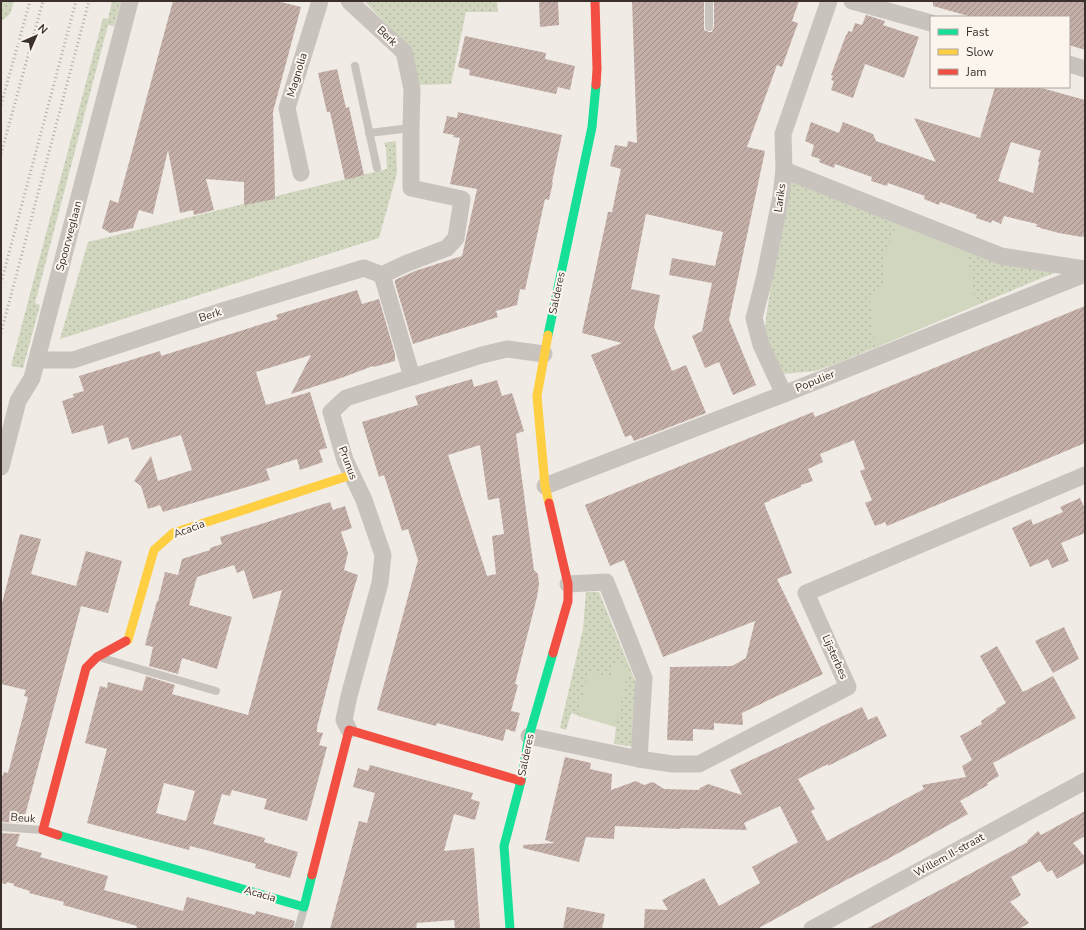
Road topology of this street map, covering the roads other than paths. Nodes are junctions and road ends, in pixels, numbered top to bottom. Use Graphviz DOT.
graph roads {
  1 [pos="130,1"];
  2 [pos="320,1"];
  3 [pos="350,1"];
  4 [pos="595,1"];
  5 [pos="708,1"];
  6 [pos="830,1"];
  7 [pos="852,1"];
  8 [pos="930,23"];
  9 [pos="709,28"];
  10 [pos="1070,64"];
  11 [pos="355,66"];
  12 [pos="1085,69"];
  13 [pos="411,128"];
  14 [pos="369,133"];
  15 [pos="377,168"];
  16 [pos="784,170"];
  17 [pos="301,173"];
  18 [pos="1085,269"];
  19 [pos="1085,274"];
  20 [pos="382,275"];
  21 [pos="544,354"];
  22 [pos="36,360"];
  23 [pos="412,377"];
  24 [pos="784,394"];
  25 [pos="1,467"];
  26 [pos="351,475"];
  27 [pos="1085,475"];
  28 [pos="545,486"];
  29 [pos="568,584"];
  30 [pos="97,657"];
  31 [pos="216,691"];
  32 [pos="349,730"];
  33 [pos="529,736"];
  34 [pos="639,759"];
  35 [pos="521,781"];
  36 [pos="1085,781"];
  37 [pos="1,827"];
  38 [pos="43,830"];
  39 [pos="304,907"];
  40 [pos="298,929"];
  41 [pos="510,929"];
  42 [pos="812,929"];
  1 -- 22 [label="street, Spoorweglaan"];
  2 -- 17 [label="street, Magnolia"];
  3 -- 13 [label="street, Berk"];
  4 -- 21 [label="street, Salderes"];
  5 -- 9 [label="lane"];
  6 -- 16 [label="street, Lariks"];
  7 -- 8 [label="street"];
  10 -- 12 [label="street"];
  11 -- 14 [label="lane"];
  13 -- 14 [label="lane"];
  13 -- 20 [label="street, Berk"];
  14 -- 15 [label="lane"];
  16 -- 18 [label="street"];
  16 -- 24 [label="street, Lariks"];
  19 -- 24 [label="street, Populier"];
  20 -- 22 [label="street, Berk"];
  20 -- 23 [label="street"];
  21 -- 23 [label="street, Prunus"];
  21 -- 28 [label="street, Salderes"];
  22 -- 25 [label="street, Spoorweglaan"];
  23 -- 26 [label="street, Prunus"];
  24 -- 28 [label="street, Populier"];
  26 -- 30 [label="street, Acacia"];
  26 -- 32 [label="street, Prunus"];
  27 -- 34 [label="street, Lijsterbes"];
  28 -- 29 [label="street, Salderes"];
  29 -- 33 [label="street, Salderes"];
  29 -- 34 [label="street"];
  30 -- 31 [label="lane"];
  30 -- 38 [label="street, Acacia"];
  32 -- 35 [label="street"];
  32 -- 39 [label="street"];
  33 -- 34 [label="street, Lijsterbes"];
  33 -- 35 [label="street, Salderes"];
  35 -- 41 [label="street, Salderes"];
  36 -- 42 [label="street, Willem II-straat"];
  37 -- 38 [label="lane, Beuk"];
  38 -- 39 [label="street, Acacia"];
  39 -- 40 [label="lane"];
}
